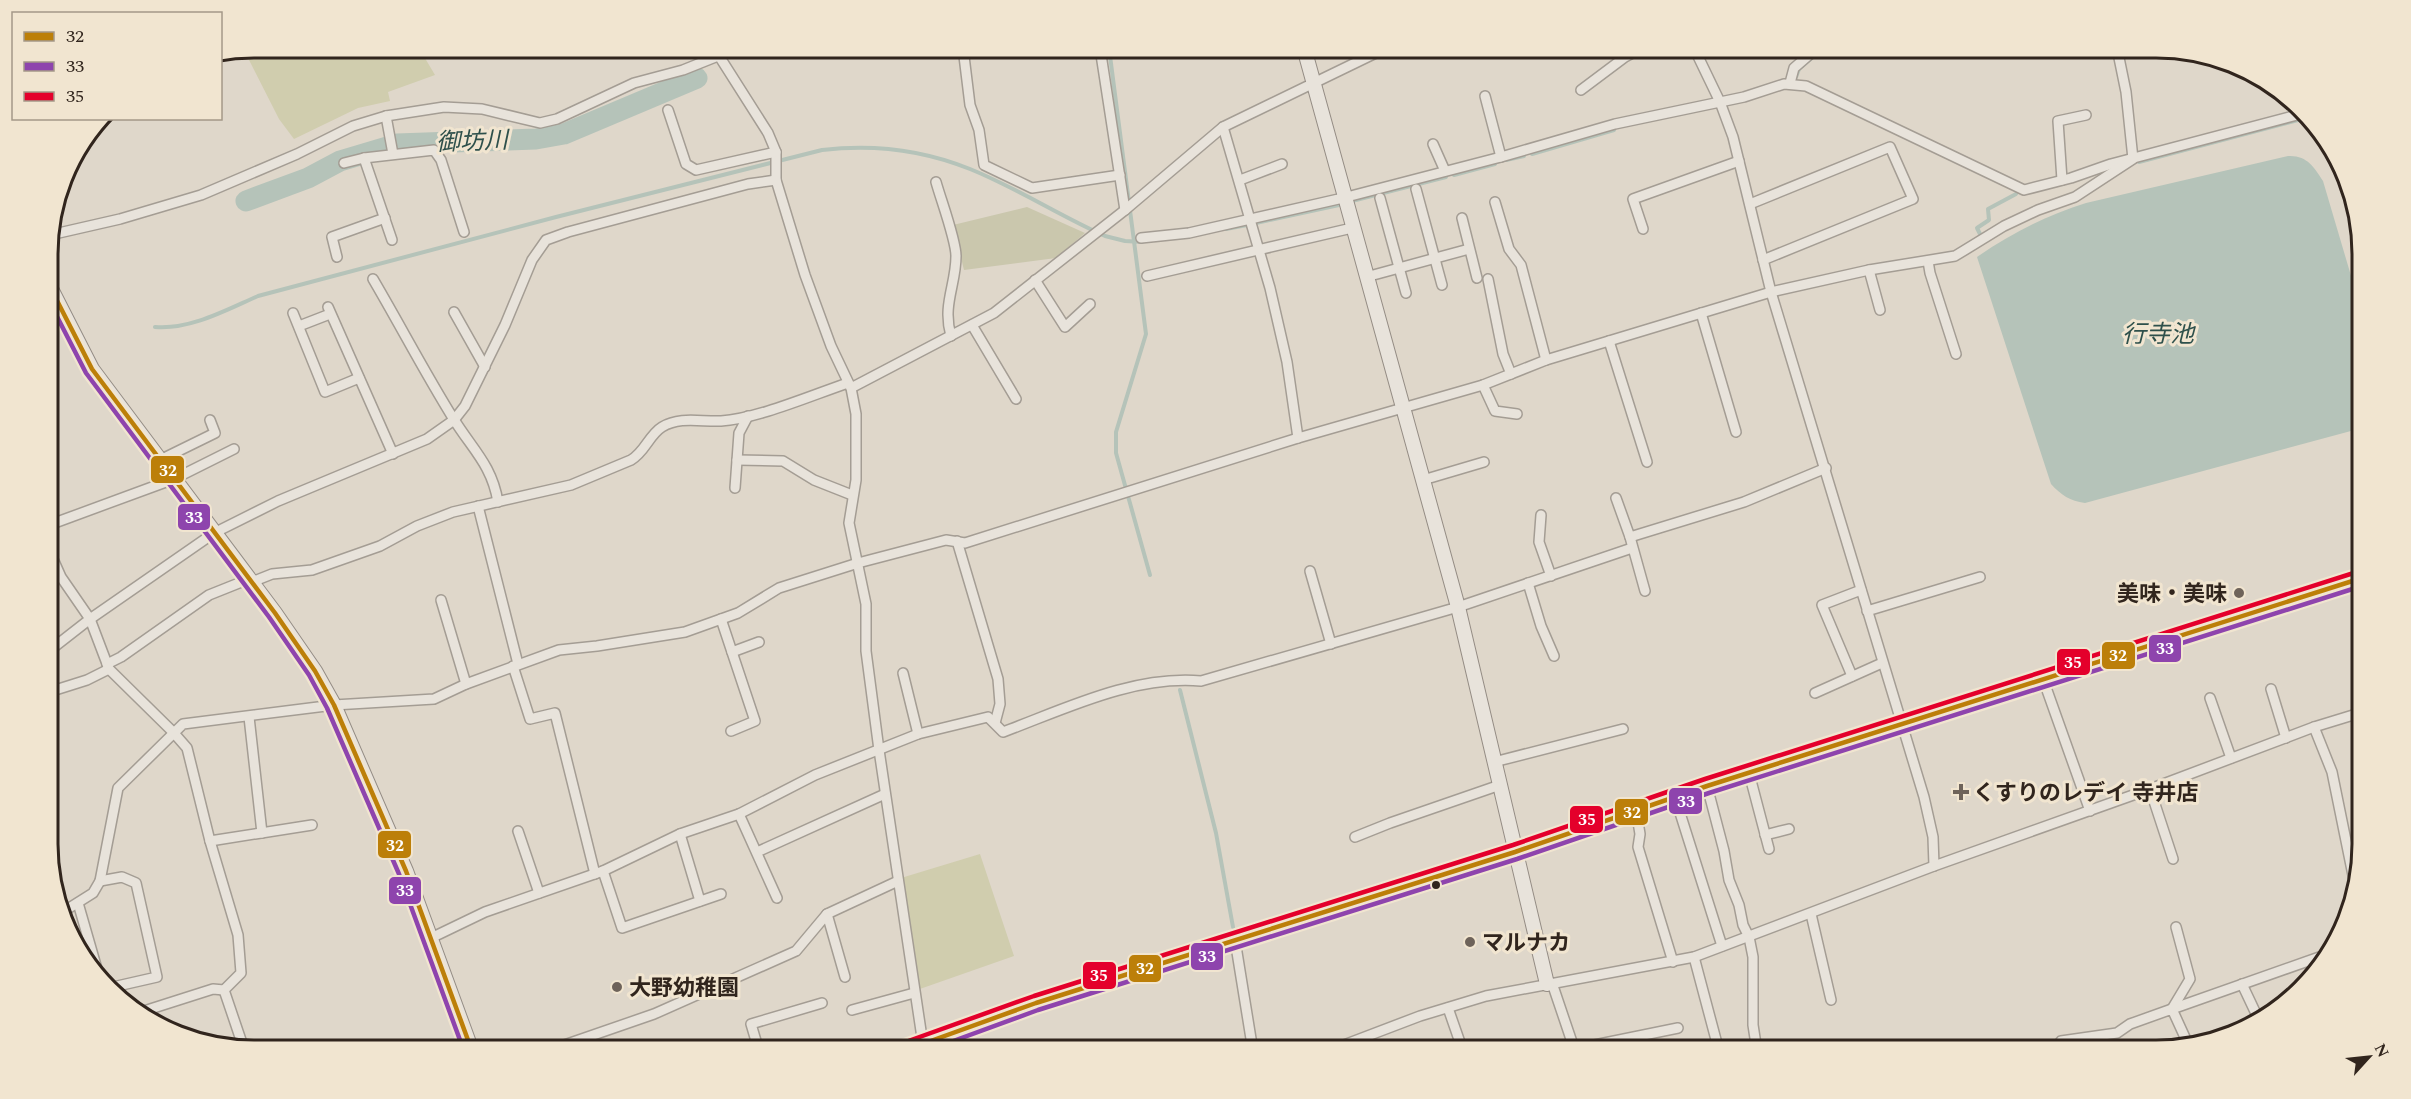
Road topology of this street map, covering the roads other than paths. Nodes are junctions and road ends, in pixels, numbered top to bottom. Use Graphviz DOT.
graph roads {
  1 [pos="1307,58"];
  2 [pos="1364,58"];
  3 [pos="1623,58"];
  4 [pos="1699,58"];
  5 [pos="1805,58"];
  6 [pos="2119,58"];
  7 [pos="704,59"];
  8 [pos="720,59"];
  9 [pos="964,59"];
  10 [pos="1102,59"];
  11 [pos="1313,82"];
  12 [pos="1790,84"];
  13 [pos="1581,90"];
  14 [pos="1485,96"];
  15 [pos="1720,102"];
  16 [pos="668,110"];
  17 [pos="2086,115"];
  18 [pos="386,116"];
  19 [pos="2295,116"];
  20 [pos="1223,127"];
  21 [pos="1433,144"];
  22 [pos="776,152"];
  23 [pos="393,154"];
  24 [pos="1501,157"];
  25 [pos="364,158"];
  26 [pos="2133,159"];
  27 [pos="1739,161"];
  28 [pos="344,163"];
  29 [pos="1282,164"];
  30 [pos="1445,171"];
  31 [pos="1120,176"];
  32 [pos="776,180"];
  33 [pos="1240,180"];
  34 [pos="2062,180"];
  35 [pos="936,182"];
  36 [pos="1416,189"];
  37 [pos="1343,198"];
  38 [pos="1380,198"];
  39 [pos="1496,202"];
  40 [pos="1750,204"];
  41 [pos="1125,210"];
  42 [pos="385,218"];
  43 [pos="1462,218"];
  44 [pos="1252,219"];
  45 [pos="1352,228"];
  46 [pos="1643,229"];
  47 [pos="464,232"];
  48 [pos="60,233"];
  49 [pos="1142,238"];
  50 [pos="392,240"];
  51 [pos="1469,249"];
  52 [pos="1261,250"];
  53 [pos="338,257"];
  54 [pos="1435,258"];
  55 [pos="1763,260"];
  56 [pos="1928,261"];
  57 [pos="1399,268"];
  58 [pos="1869,270"];
  59 [pos="1147,276"];
  60 [pos="1366,277"];
  61 [pos="1477,278"];
  62 [pos="373,279"];
  63 [pos="1488,279"];
  64 [pos="1035,280"];
  65 [pos="1442,285"];
  66 [pos="1771,292"];
  67 [pos="1406,293"];
  68 [pos="59,304"];
  69 [pos="1089,304"];
  70 [pos="1880,310"];
  71 [pos="454,312"];
  72 [pos="293,313"];
  73 [pos="1701,313"];
  74 [pos="972,325"];
  75 [pos="299,326"];
  76 [pos="951,336"];
  77 [pos="1609,341"];
  78 [pos="1956,354"];
  79 [pos="1546,360"];
  80 [pos="485,367"];
  81 [pos="1511,374"];
  82 [pos="359,378"];
  83 [pos="849,385"];
  84 [pos="1483,385"];
  85 [pos="1016,399"];
  86 [pos="1402,407"];
  87 [pos="1517,414"];
  88 [pos="748,416"];
  89 [pos="210,420"];
  90 [pos="454,420"];
  91 [pos="1736,432"];
  92 [pos="1298,438"];
  93 [pos="234,449"];
  94 [pos="393,454"];
  95 [pos="160,460"];
  96 [pos="737,460"];
  97 [pos="1484,462"];
  98 [pos="1647,462"];
  99 [pos="1826,468"];
  100 [pos="174,479"];
  101 [pos="1423,480"];
  102 [pos="735,488"];
  103 [pos="852,495"];
  104 [pos="1616,498"];
  105 [pos="498,502"];
  106 [pos="478,506"];
  107 [pos="1540,515"];
  108 [pos="59,521"];
  109 [pos="214,533"];
  110 [pos="1630,537"];
  111 [pos="957,541"];
  112 [pos="1632,548"];
  113 [pos="858,563"];
  114 [pos="1310,571"];
  115 [pos="58,572"];
  116 [pos="1551,576"];
  117 [pos="1980,577"];
  118 [pos="251,581"];
  119 [pos="2352,581"];
  120 [pos="1528,583"];
  121 [pos="1861,590"];
  122 [pos="1645,591"];
  123 [pos="441,600"];
  124 [pos="1458,607"];
  125 [pos="1867,611"];
  126 [pos="90,619"];
  127 [pos="721,619"];
  128 [pos="759,642"];
  129 [pos="58,644"];
  130 [pos="1331,644"];
  131 [pos="732,652"];
  132 [pos="1554,656"];
  133 [pos="1882,663"];
  134 [pos="516,665"];
  135 [pos="108,667"];
  136 [pos="903,673"];
  137 [pos="1852,676"];
  138 [pos="2043,679"];
  139 [pos="466,684"];
  140 [pos="58,689"];
  141 [pos="2271,689"];
  142 [pos="1815,693"];
  143 [pos="2210,698"];
  144 [pos="334,705"];
  145 [pos="2352,715"];
  146 [pos="249,717"];
  147 [pos="995,723"];
  148 [pos="1900,724"];
  149 [pos="2314,727"];
  150 [pos="1623,729"];
  151 [pos="731,731"];
  152 [pos="173,732"];
  153 [pos="918,734"];
  154 [pos="2286,738"];
  155 [pos="879,750"];
  156 [pos="2231,758"];
  157 [pos="1494,762"];
  158 [pos="1749,773"];
  159 [pos="1500,785"];
  160 [pos="1707,786"];
  161 [pos="2150,789"];
  162 [pos="885,795"];
  163 [pos="1676,797"];
  164 [pos="1636,810"];
  165 [pos="2090,811"];
  166 [pos="739,814"];
  167 [pos="312,825"];
  168 [pos="1789,829"];
  169 [pos="518,831"];
  170 [pos="262,833"];
  171 [pos="680,834"];
  172 [pos="1765,835"];
  173 [pos="1355,837"];
  174 [pos="210,841"];
  175 [pos="1769,849"];
  176 [pos="757,852"];
  177 [pos="1515,852"];
  178 [pos="2173,859"];
  179 [pos="1934,866"];
  180 [pos="2351,866"];
  181 [pos="599,872"];
  182 [pos="100,881"];
  183 [pos="898,881"];
  184 [pos="539,893"];
  185 [pos="721,894"];
  186 [pos="777,898"];
  187 [pos="700,901"];
  188 [pos="78,903"];
  189 [pos="69,908"];
  190 [pos="827,914"];
  191 [pos="1811,914"];
  192 [pos="2176,927"];
  193 [pos="1749,937"];
  194 [pos="431,938"];
  195 [pos="1235,939"];
  196 [pos="1722,946"];
  197 [pos="93,954"];
  198 [pos="1694,957"];
  199 [pos="2316,958"];
  200 [pos="1672,962"];
  201 [pos="845,977"];
  202 [pos="1549,984"];
  203 [pos="2242,984"];
  204 [pos="119,986"];
  205 [pos="224,990"];
  206 [pos="914,993"];
  207 [pos="1831,1000"];
  208 [pos="822,1003"];
  209 [pos="1448,1008"];
  210 [pos="150,1009"];
  211 [pos="852,1010"];
  212 [pos="2172,1010"];
  213 [pos="2256,1013"];
  214 [pos="1678,1028"];
  215 [pos="2185,1038"];
  216 [pos="241,1039"];
  217 [pos="468,1040"];
  218 [pos="579,1040"];
  219 [pos="756,1040"];
  220 [pos="922,1040"];
  221 [pos="943,1040"];
  222 [pos="1251,1040"];
  223 [pos="1357,1040"];
  224 [pos="1459,1040"];
  225 [pos="1571,1040"];
  226 [pos="1622,1040"];
  227 [pos="1716,1040"];
  228 [pos="1755,1040"];
  229 [pos="2069,1040"];
  1 -- 11 [label="main road"];
  2 -- 11 [label="street"];
  3 -- 13 [label="street"];
  4 -- 15 [label="street"];
  5 -- 12 [label="street"];
  6 -- 26 [label="street"];
  7 -- 18 [label="street"];
  8 -- 22 [label="street"];
  9 -- 31 [label="street"];
  10 -- 31 [label="street"];
  11 -- 20 [label="street"];
  11 -- 37 [label="main road"];
  12 -- 15 [label="street"];
  12 -- 34 [label="street"];
  14 -- 24 [label="street"];
  15 -- 24 [label="street"];
  15 -- 27 [label="street"];
  16 -- 22 [label="street"];
  17 -- 34 [label="street"];
  18 -- 23 [label="street"];
  18 -- 48 [label="street"];
  19 -- 26 [label="street"];
  20 -- 33 [label="street"];
  20 -- 41 [label="street"];
  21 -- 30 [label="street"];
  22 -- 32 [label="street"];
  23 -- 25 [label="street"];
  23 -- 47 [label="street"];
  24 -- 30 [label="street"];
  25 -- 28 [label="street"];
  25 -- 42 [label="street"];
  26 -- 34 [label="street"];
  26 -- 56 [label="street"];
  27 -- 40 [label="street"];
  27 -- 46 [label="street"];
  29 -- 33 [label="street"];
  30 -- 37 [label="street"];
  31 -- 41 [label="street"];
  32 -- 80 [label="street"];
  32 -- 83 [label="street"];
  33 -- 44 [label="street"];
  35 -- 76 [label="street"];
  36 -- 54 [label="street"];
  37 -- 44 [label="street"];
  37 -- 45 [label="main road"];
  38 -- 57 [label="street"];
  39 -- 79 [label="street"];
  40 -- 55 [label="street"];
  40 -- 55 [label="street"];
  41 -- 64 [label="street"];
  42 -- 50 [label="street"];
  42 -- 53 [label="street"];
  43 -- 51 [label="street"];
  44 -- 49 [label="street"];
  44 -- 52 [label="street"];
  45 -- 52 [label="street"];
  45 -- 60 [label="main road"];
  51 -- 54 [label="street"];
  51 -- 61 [label="street"];
  52 -- 59 [label="street"];
  52 -- 92 [label="street"];
  54 -- 57 [label="street"];
  54 -- 65 [label="street"];
  55 -- 66 [label="street"];
  56 -- 58 [label="street"];
  56 -- 78 [label="street"];
  57 -- 60 [label="street"];
  57 -- 67 [label="street"];
  58 -- 66 [label="street"];
  58 -- 70 [label="street"];
  60 -- 86 [label="main road"];
  62 -- 90 [label="street"];
  63 -- 81 [label="street"];
  64 -- 69 [label="street"];
  64 -- 74 [label="street"];
  66 -- 73 [label="street"];
  66 -- 99 [label="street"];
  68 -- 95 [label="main road"];
  71 -- 80 [label="street"];
  72 -- 75 [label="street"];
  73 -- 77 [label="street"];
  73 -- 91 [label="street"];
  74 -- 76 [label="street"];
  74 -- 85 [label="street"];
  75 -- 82 [label="street"];
  75 -- 82 [label="street"];
  76 -- 83 [label="street"];
  77 -- 79 [label="street"];
  77 -- 98 [label="street"];
  79 -- 81 [label="street"];
  80 -- 90 [label="street"];
  81 -- 84 [label="street"];
  82 -- 94 [label="street"];
  83 -- 88 [label="street"];
  83 -- 103 [label="street"];
  84 -- 86 [label="street"];
  84 -- 87 [label="street"];
  86 -- 92 [label="street"];
  86 -- 101 [label="main road"];
  88 -- 96 [label="street"];
  88 -- 105 [label="street"];
  89 -- 95 [label="street"];
  90 -- 94 [label="street"];
  90 -- 105 [label="street"];
  92 -- 111 [label="street"];
  93 -- 100 [label="street"];
  94 -- 109 [label="street"];
  95 -- 100 [label="main road"];
  96 -- 102 [label="street"];
  96 -- 103 [label="street"];
  97 -- 101 [label="street"];
  99 -- 110 [label="street"];
  99 -- 121 [label="street"];
  100 -- 108 [label="street"];
  100 -- 109 [label="main road"];
  101 -- 124 [label="main road"];
  103 -- 113 [label="street"];
  104 -- 110 [label="street"];
  105 -- 106 [label="street"];
  106 -- 118 [label="street"];
  106 -- 134 [label="street"];
  107 -- 116 [label="street"];
  109 -- 118 [label="main road"];
  109 -- 126 [label="street"];
  110 -- 112 [label="street"];
  111 -- 113 [label="street"];
  111 -- 147 [label="street"];
  112 -- 116 [label="street"];
  112 -- 122 [label="street"];
  113 -- 127 [label="street"];
  113 -- 155 [label="street"];
  114 -- 130 [label="street"];
  115 -- 126 [label="street"];
  116 -- 120 [label="street"];
  117 -- 125 [label="street"];
  118 -- 135 [label="street"];
  118 -- 144 [label="main road"];
  119 -- 138 [label="main road"];
  120 -- 124 [label="street"];
  120 -- 132 [label="street"];
  121 -- 125 [label="street"];
  121 -- 137 [label="street"];
  123 -- 139 [label="street"];
  124 -- 130 [label="street"];
  124 -- 157 [label="main road"];
  125 -- 133 [label="street"];
  126 -- 129 [label="street"];
  126 -- 135 [label="street"];
  127 -- 131 [label="street"];
  127 -- 134 [label="street"];
  128 -- 131 [label="street"];
  130 -- 147 [label="street"];
  131 -- 151 [label="street"];
  133 -- 137 [label="street"];
  133 -- 148 [label="street"];
  134 -- 139 [label="street"];
  134 -- 181 [label="street"];
  135 -- 140 [label="street"];
  135 -- 152 [label="street"];
  136 -- 153 [label="street"];
  137 -- 142 [label="street"];
  138 -- 148 [label="main road"];
  138 -- 165 [label="street"];
  139 -- 144 [label="street"];
  141 -- 154 [label="street"];
  143 -- 156 [label="street"];
  144 -- 146 [label="street"];
  144 -- 194 [label="main road"];
  145 -- 149 [label="street"];
  146 -- 152 [label="street"];
  146 -- 170 [label="street"];
  147 -- 153 [label="street"];
  148 -- 158 [label="main road"];
  148 -- 179 [label="street"];
  149 -- 154 [label="street"];
  149 -- 180 [label="street"];
  150 -- 157 [label="street"];
  152 -- 174 [label="street"];
  152 -- 182 [label="street"];
  153 -- 155 [label="street"];
  154 -- 156 [label="street"];
  155 -- 162 [label="street"];
  155 -- 166 [label="street"];
  156 -- 161 [label="street"];
  157 -- 159 [label="main road"];
  158 -- 160 [label="main road"];
  158 -- 172 [label="street"];
  159 -- 173 [label="street"];
  159 -- 177 [label="main road"];
  160 -- 163 [label="main road"];
  160 -- 193 [label="street"];
  161 -- 165 [label="street"];
  161 -- 178 [label="street"];
  162 -- 176 [label="street"];
  162 -- 183 [label="street"];
  163 -- 164 [label="main road"];
  163 -- 196 [label="street"];
  164 -- 177 [label="main road"];
  164 -- 200 [label="street"];
  165 -- 179 [label="street"];
  166 -- 171 [label="street"];
  166 -- 176 [label="street"];
  167 -- 170 [label="street"];
  168 -- 172 [label="street"];
  169 -- 184 [label="street"];
  170 -- 174 [label="street"];
  171 -- 181 [label="street"];
  171 -- 187 [label="street"];
  172 -- 175 [label="street"];
  174 -- 205 [label="street"];
  176 -- 186 [label="street"];
  177 -- 195 [label="main road"];
  177 -- 202 [label="main road"];
  179 -- 191 [label="street"];
  181 -- 184 [label="street"];
  181 -- 187 [label="street"];
  182 -- 188 [label="street"];
  182 -- 204 [label="street"];
  183 -- 190 [label="street"];
  183 -- 206 [label="street"];
  184 -- 194 [label="street"];
  185 -- 187 [label="street"];
  188 -- 189 [label="street"];
  188 -- 197 [label="street"];
  190 -- 201 [label="street"];
  190 -- 218 [label="street"];
  191 -- 193 [label="street"];
  191 -- 207 [label="street"];
  192 -- 212 [label="street"];
  193 -- 196 [label="street"];
  193 -- 228 [label="street"];
  194 -- 217 [label="main road"];
  195 -- 221 [label="main road"];
  195 -- 222 [label="street"];
  196 -- 198 [label="street"];
  198 -- 200 [label="street"];
  198 -- 227 [label="street"];
  199 -- 203 [label="street"];
  200 -- 202 [label="street"];
  202 -- 209 [label="street"];
  202 -- 225 [label="street"];
  203 -- 212 [label="street"];
  203 -- 213 [label="street"];
  205 -- 210 [label="street"];
  205 -- 216 [label="street"];
  206 -- 211 [label="street"];
  206 -- 220 [label="street"];
  208 -- 219 [label="street"];
  209 -- 223 [label="street"];
  209 -- 224 [label="street"];
  212 -- 215 [label="street"];
  212 -- 229 [label="street"];
  214 -- 226 [label="street"];
}
